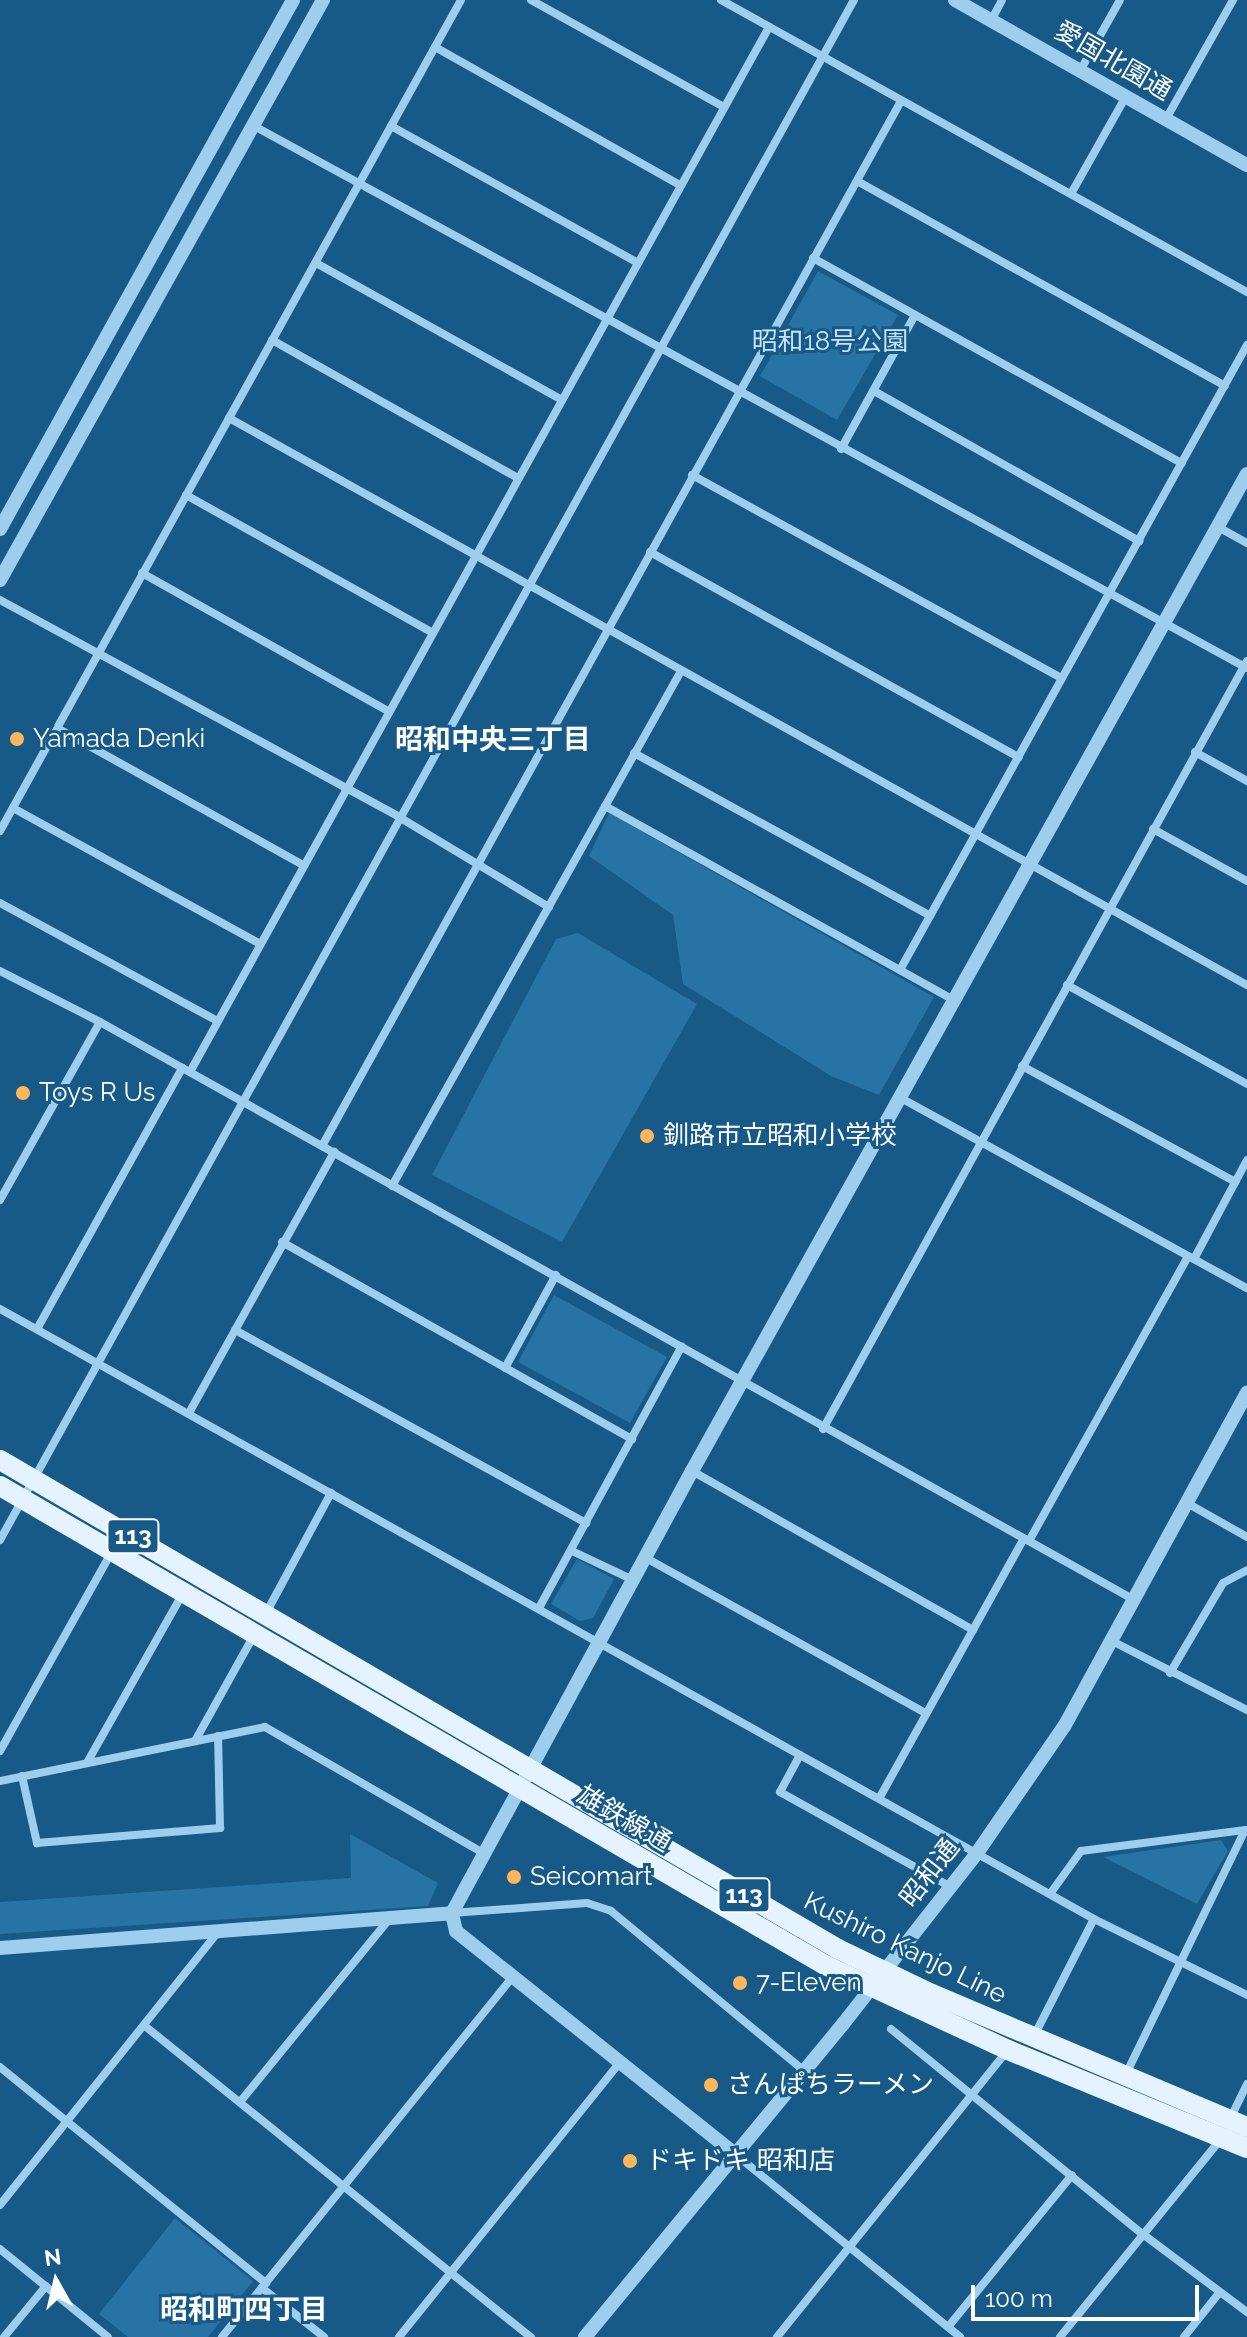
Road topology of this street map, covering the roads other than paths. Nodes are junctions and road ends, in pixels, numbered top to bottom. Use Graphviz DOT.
graph roads {
  1 [pos="293,0"];
  2 [pos="323,0"];
  3 [pos="461,0"];
  4 [pos="531,0"];
  5 [pos="721,0"];
  6 [pos="854,0"];
  7 [pos="955,0"];
  8 [pos="1002,0"];
  9 [pos="1120,0"];
  10 [pos="1233,0"];
  11 [pos="992,19"];
  12 [pos="769,27"];
  13 [pos="435,47"];
  14 [pos="823,56"];
  15 [pos="1080,71"];
  16 [pos="1126,96"];
  17 [pos="901,101"];
  18 [pos="724,107"];
  19 [pos="1166,119"];
  20 [pos="254,126"];
  21 [pos="391,126"];
  22 [pos="1247,165"];
  23 [pos="359,181"];
  24 [pos="857,181"];
  25 [pos="680,185"];
  26 [pos="1072,192"];
  27 [pos="813,258"];
  28 [pos="316,263"];
  29 [pos="638,263"];
  30 [pos="1247,292"];
  31 [pos="915,315"];
  32 [pos="607,318"];
  33 [pos="272,340"];
  34 [pos="1247,345"];
  35 [pos="660,349"];
  36 [pos="1225,386"];
  37 [pos="874,391"];
  38 [pos="739,394"];
  39 [pos="560,399"];
  40 [pos="229,418"];
  41 [pos="841,449"];
  42 [pos="1182,463"];
  43 [pos="1247,474"];
  44 [pos="692,475"];
  45 [pos="518,478"];
  46 [pos="186,495"];
  47 [pos="1218,527"];
  48 [pos="0,529"];
  49 [pos="1139,541"];
  50 [pos="1247,543"];
  51 [pos="650,552"];
  52 [pos="476,555"];
  53 [pos="142,573"];
  54 [pos="0,580"];
  55 [pos="528,586"];
  56 [pos="1110,596"];
  57 [pos="0,600"];
  58 [pos="1165,624"];
  59 [pos="607,630"];
  60 [pos="431,632"];
  61 [pos="99,651"];
  62 [pos="1246,665"];
  63 [pos="681,671"];
  64 [pos="1062,678"];
  65 [pos="388,711"];
  66 [pos="57,728"];
  67 [pos="1195,752"];
  68 [pos="634,753"];
  69 [pos="1019,757"];
  70 [pos="1247,781"];
  71 [pos="346,788"];
  72 [pos="605,806"];
  73 [pos="13,808"];
  74 [pos="399,817"];
  75 [pos="1153,829"];
  76 [pos="0,831"];
  77 [pos="976,834"];
  78 [pos="476,863"];
  79 [pos="1030,864"];
  80 [pos="303,865"];
  81 [pos="1247,881"];
  82 [pos="0,903"];
  83 [pos="549,907"];
  84 [pos="1109,908"];
  85 [pos="930,916"];
  86 [pos="259,943"];
  87 [pos="900,970"];
  88 [pos="0,971"];
  89 [pos="1067,985"];
  90 [pos="1247,985"];
  91 [pos="953,1000"];
  92 [pos="217,1021"];
  93 [pos="100,1022"];
  94 [pos="1022,1066"];
  95 [pos="186,1070"];
  96 [pos="1247,1084"];
  97 [pos="899,1097"];
  98 [pos="243,1102"];
  99 [pos="979,1143"];
  100 [pos="322,1146"];
  101 [pos="334,1152"];
  102 [pos="1247,1160"];
  103 [pos="1236,1182"];
  104 [pos="392,1186"];
  105 [pos="0,1200"];
  106 [pos="282,1242"];
  107 [pos="1191,1258"];
  108 [pos="556,1275"];
  109 [pos="1247,1288"];
  110 [pos="0,1309"];
  111 [pos="37,1329"];
  112 [pos="235,1330"];
  113 [pos="682,1346"];
  114 [pos="97,1363"];
  115 [pos="505,1368"];
  116 [pos="743,1381"];
  117 [pos="1247,1393"];
  118 [pos="189,1413"];
  119 [pos="823,1429"];
  120 [pos="632,1439"];
  121 [pos="0,1460"];
  122 [pos="692,1471"];
  123 [pos="34,1479"];
  124 [pos="0,1486"];
  125 [pos="331,1493"];
  126 [pos="23,1499"];
  127 [pos="1187,1503"];
  128 [pos="586,1523"];
  129 [pos="1247,1537"];
  130 [pos="0,1540"];
  131 [pos="1027,1540"];
  132 [pos="113,1549"];
  133 [pos="572,1551"];
  134 [pos="646,1558"];
  135 [pos="1247,1570"];
  136 [pos="633,1580"];
  137 [pos="184,1591"];
  138 [pos="1134,1600"];
  139 [pos="539,1608"];
  140 [pos="260,1624"];
  141 [pos="973,1630"];
  142 [pos="599,1641"];
  143 [pos="1112,1641"];
  144 [pos="1170,1673"];
  145 [pos="1247,1710"];
  146 [pos="926,1713"];
  147 [pos="218,1736"];
  148 [pos="195,1741"];
  149 [pos="0,1751"];
  150 [pos="800,1755"];
  151 [pos="88,1761"];
  152 [pos="529,1769"];
  153 [pos="22,1776"];
  154 [pos="0,1781"];
  155 [pos="518,1788"];
  156 [pos="880,1797"];
  157 [pos="1246,1830"];
  158 [pos="483,1853"];
  159 [pos="977,1853"];
  160 [pos="949,1886"];
  161 [pos="1050,1894"];
  162 [pos="452,1913"];
  163 [pos="390,1919"];
  164 [pos="1094,1919"];
  165 [pos="220,1931"];
  166 [pos="0,1948"];
  167 [pos="1180,1962"];
  168 [pos="513,1977"];
  169 [pos="877,1978"];
  170 [pos="1247,1995"];
  171 [pos="145,2026"];
  172 [pos="891,2029"];
  173 [pos="1033,2038"];
  174 [pos="1008,2050"];
  175 [pos="619,2063"];
  176 [pos="0,2067"];
  177 [pos="803,2070"];
  178 [pos="1126,2075"];
  179 [pos="1247,2084"];
  180 [pos="972,2097"];
  181 [pos="240,2102"];
  182 [pos="67,2123"];
  183 [pos="1233,2128"];
  184 [pos="1247,2148"];
  185 [pos="735,2154"];
  186 [pos="1072,2175"];
  187 [pos="344,2187"];
  188 [pos="0,2205"];
  189 [pos="1144,2235"];
  190 [pos="849,2247"];
  191 [pos="0,2249"];
  192 [pos="450,2273"];
  193 [pos="264,2285"];
  194 [pos="46,2286"];
  195 [pos="1219,2293"];
  196 [pos="1247,2312"];
  197 [pos="948,2327"];
  198 [pos="4,2337"];
  199 [pos="108,2337"];
  200 [pos="222,2337"];
  201 [pos="324,2337"];
  202 [pos="399,2337"];
  203 [pos="531,2337"];
  204 [pos="585,2337"];
  205 [pos="777,2337"];
  206 [pos="960,2337"];
  207 [pos="1060,2337"];
  208 [pos="1184,2337"];
  1 -- 48 [label="street"];
  2 -- 20 [label="street"];
  3 -- 13 [label="street"];
  4 -- 18 [label="street"];
  5 -- 12 [label="street"];
  6 -- 14 [label="street"];
  7 -- 11 [label="street, 愛国北園通"];
  8 -- 11 [label="street"];
  9 -- 15 [label="street"];
  10 -- 19 [label="street"];
  11 -- 15 [label="street, 愛国北園通"];
  12 -- 14 [label="street"];
  12 -- 18 [label="street"];
  13 -- 21 [label="street"];
  13 -- 25 [label="street"];
  14 -- 17 [label="street"];
  14 -- 35 [label="street"];
  15 -- 16 [label="street, 愛国北園通"];
  16 -- 19 [label="street, 愛国北園通"];
  16 -- 26 [label="street"];
  17 -- 24 [label="street"];
  17 -- 26 [label="street"];
  18 -- 25 [label="street"];
  19 -- 22 [label="street, 愛国北園通"];
  20 -- 23 [label="street"];
  20 -- 54 [label="street"];
  21 -- 23 [label="street"];
  21 -- 29 [label="street"];
  23 -- 28 [label="street"];
  23 -- 32 [label="street"];
  24 -- 27 [label="street"];
  24 -- 36 [label="street"];
  25 -- 29 [label="street"];
  26 -- 30 [label="street"];
  27 -- 31 [label="street"];
  27 -- 38 [label="street"];
  28 -- 33 [label="street"];
  28 -- 39 [label="street"];
  29 -- 32 [label="street"];
  31 -- 37 [label="street"];
  31 -- 42 [label="street"];
  32 -- 35 [label="street"];
  32 -- 39 [label="street"];
  33 -- 40 [label="street"];
  33 -- 45 [label="street"];
  34 -- 36 [label="street"];
  35 -- 38 [label="street"];
  35 -- 55 [label="street"];
  36 -- 42 [label="street"];
  37 -- 41 [label="street"];
  37 -- 49 [label="street"];
  38 -- 41 [label="street"];
  38 -- 44 [label="street"];
  39 -- 45 [label="street"];
  40 -- 46 [label="street"];
  40 -- 52 [label="street"];
  41 -- 56 [label="street"];
  42 -- 49 [label="street"];
  43 -- 47 [label="street"];
  44 -- 51 [label="street"];
  44 -- 64 [label="street"];
  45 -- 52 [label="street"];
  46 -- 53 [label="street"];
  46 -- 60 [label="street"];
  47 -- 50 [label="street"];
  47 -- 58 [label="street"];
  49 -- 56 [label="street"];
  51 -- 59 [label="street"];
  51 -- 69 [label="street"];
  52 -- 55 [label="street"];
  52 -- 60 [label="street"];
  53 -- 61 [label="street"];
  53 -- 65 [label="street"];
  55 -- 59 [label="street"];
  55 -- 74 [label="street"];
  56 -- 58 [label="street"];
  56 -- 64 [label="street"];
  57 -- 61 [label="street"];
  58 -- 62 [label="street"];
  58 -- 79 [label="street"];
  59 -- 63 [label="street"];
  59 -- 78 [label="street"];
  60 -- 65 [label="street"];
  61 -- 66 [label="street"];
  61 -- 71 [label="street"];
  62 -- 67 [label="street"];
  63 -- 68 [label="street"];
  63 -- 77 [label="street"];
  64 -- 69 [label="street"];
  65 -- 71 [label="street"];
  66 -- 73 [label="street"];
  66 -- 80 [label="street"];
  67 -- 70 [label="street"];
  67 -- 75 [label="street"];
  68 -- 72 [label="street"];
  68 -- 85 [label="street"];
  69 -- 77 [label="street"];
  71 -- 74 [label="street"];
  71 -- 80 [label="street"];
  72 -- 83 [label="street"];
  72 -- 87 [label="street"];
  73 -- 76 [label="street"];
  73 -- 86 [label="street"];
  74 -- 78 [label="street"];
  74 -- 98 [label="street"];
  75 -- 81 [label="street"];
  75 -- 84 [label="street"];
  77 -- 79 [label="street"];
  77 -- 85 [label="street"];
  78 -- 83 [label="street"];
  78 -- 100 [label="street"];
  79 -- 84 [label="street"];
  79 -- 91 [label="street"];
  80 -- 86 [label="street"];
  82 -- 92 [label="street"];
  83 -- 104 [label="street"];
  84 -- 89 [label="street"];
  84 -- 90 [label="street"];
  85 -- 87 [label="street"];
  86 -- 92 [label="street"];
  87 -- 91 [label="street"];
  88 -- 93 [label="street"];
  89 -- 94 [label="street"];
  89 -- 96 [label="street"];
  91 -- 97 [label="street"];
  92 -- 95 [label="street"];
  93 -- 95 [label="street"];
  93 -- 105 [label="street"];
  94 -- 99 [label="street"];
  94 -- 103 [label="street"];
  95 -- 98 [label="street"];
  95 -- 111 [label="street"];
  97 -- 99 [label="street"];
  97 -- 116 [label="street"];
  98 -- 100 [label="street"];
  98 -- 114 [label="street"];
  99 -- 107 [label="street"];
  99 -- 119 [label="street"];
  100 -- 101 [label="street"];
  101 -- 104 [label="street"];
  101 -- 106 [label="street"];
  102 -- 103 [label="street"];
  103 -- 107 [label="street"];
  104 -- 108 [label="street"];
  106 -- 112 [label="street"];
  106 -- 115 [label="street"];
  107 -- 109 [label="street"];
  107 -- 131 [label="street"];
  108 -- 113 [label="street"];
  108 -- 115 [label="street"];
  110 -- 111 [label="street"];
  111 -- 114 [label="street"];
  112 -- 118 [label="street"];
  112 -- 128 [label="street"];
  113 -- 116 [label="street"];
  113 -- 120 [label="street"];
  114 -- 118 [label="street"];
  114 -- 123 [label="street"];
  115 -- 120 [label="street"];
  116 -- 119 [label="street"];
  116 -- 122 [label="street"];
  117 -- 127 [label="street, 昭和通"];
  118 -- 125 [label="street"];
  119 -- 131 [label="street"];
  120 -- 128 [label="street"];
  121 -- 123 [label="main road, 雄鉄線通 / 113"];
  122 -- 134 [label="street"];
  122 -- 141 [label="street"];
  123 -- 126 [label="street"];
  123 -- 140 [label="main road, 雄鉄線通 / 113"];
  124 -- 126 [label="main road, 雄鉄線通 / 113"];
  125 -- 139 [label="street"];
  125 -- 140 [label="street"];
  126 -- 130 [label="street"];
  126 -- 132 [label="main road, 雄鉄線通 / 113"];
  127 -- 129 [label="street"];
  127 -- 138 [label="street, 昭和通"];
  128 -- 133 [label="street"];
  131 -- 138 [label="street"];
  131 -- 141 [label="street"];
  132 -- 137 [label="main road, 雄鉄線通 / 113"];
  132 -- 149 [label="street"];
  133 -- 136 [label="street"];
  133 -- 139 [label="street"];
  134 -- 136 [label="street"];
  134 -- 146 [label="street"];
  135 -- 144 [label="street"];
  136 -- 142 [label="street"];
  137 -- 140 [label="main road, 雄鉄線通 / 113"];
  137 -- 151 [label="street"];
  138 -- 143 [label="street, 昭和通"];
  139 -- 142 [label="street"];
  140 -- 148 [label="street"];
  140 -- 152 [label="main road, Kushiro Kanjo Line / 113"];
  140 -- 155 [label="main road, 雄鉄線通 / 113"];
  141 -- 146 [label="street"];
  142 -- 150 [label="street"];
  142 -- 152 [label="street"];
  143 -- 144 [label="street"];
  143 -- 159 [label="street, 昭和通"];
  144 -- 145 [label="street"];
  146 -- 156 [label="street"];
  147 -- 148 [label="street"];
  147 -- 153 [label="street"];
  147 -- 158 [label="street"];
  148 -- 151 [label="street"];
  150 -- 156 [label="street"];
  150 -- 160 [label="street"];
  151 -- 153 [label="street"];
  152 -- 155 [label="street"];
  152 -- 169 [label="main road, Kushiro Kanjo Line / 113"];
  153 -- 154 [label="street"];
  155 -- 158 [label="street"];
  155 -- 169 [label="main road, 雄鉄線通 / 113"];
  156 -- 159 [label="street"];
  157 -- 161 [label="street"];
  157 -- 167 [label="street"];
  158 -- 162 [label="street"];
  159 -- 160 [label="street, 昭和通"];
  159 -- 161 [label="street"];
  160 -- 169 [label="street, 昭和通"];
  161 -- 164 [label="street"];
  162 -- 163 [label="street"];
  162 -- 168 [label="street"];
  162 -- 177 [label="street"];
  163 -- 165 [label="street"];
  163 -- 181 [label="street"];
  164 -- 167 [label="street"];
  164 -- 173 [label="street"];
  165 -- 166 [label="street"];
  165 -- 171 [label="street"];
  167 -- 170 [label="street"];
  167 -- 178 [label="street"];
  168 -- 175 [label="street"];
  168 -- 187 [label="street"];
  169 -- 173 [label="main road, Kushiro Kanjo Line / 113"];
  169 -- 174 [label="main road, 雄鉄線通 / 113"];
  169 -- 177 [label="street, 昭和通"];
  171 -- 181 [label="street"];
  171 -- 182 [label="street"];
  172 -- 180 [label="street"];
  173 -- 178 [label="main road, Kushiro Kanjo Line / 113"];
  174 -- 180 [label="street"];
  174 -- 183 [label="main road, 雄鉄線通 / 113"];
  175 -- 185 [label="street"];
  175 -- 192 [label="street"];
  176 -- 182 [label="street"];
  177 -- 185 [label="street, 昭和通"];
  178 -- 183 [label="main road, Kushiro Kanjo Line / 113"];
  179 -- 183 [label="street"];
  180 -- 186 [label="street"];
  180 -- 190 [label="street"];
  181 -- 187 [label="street"];
  182 -- 188 [label="street"];
  182 -- 193 [label="street"];
  183 -- 184 [label="main road, 雄鉄線通 / 113"];
  183 -- 189 [label="street"];
  185 -- 190 [label="street"];
  185 -- 204 [label="street, 昭和通"];
  186 -- 189 [label="street"];
  186 -- 197 [label="street"];
  187 -- 192 [label="street"];
  187 -- 193 [label="street"];
  189 -- 195 [label="street"];
  189 -- 207 [label="street"];
  190 -- 197 [label="street"];
  190 -- 205 [label="street"];
  191 -- 194 [label="street"];
  192 -- 202 [label="street"];
  192 -- 203 [label="street"];
  193 -- 200 [label="street"];
  193 -- 201 [label="street"];
  194 -- 198 [label="street"];
  194 -- 199 [label="street"];
  195 -- 196 [label="street"];
  195 -- 208 [label="street"];
  197 -- 206 [label="street"];
}
